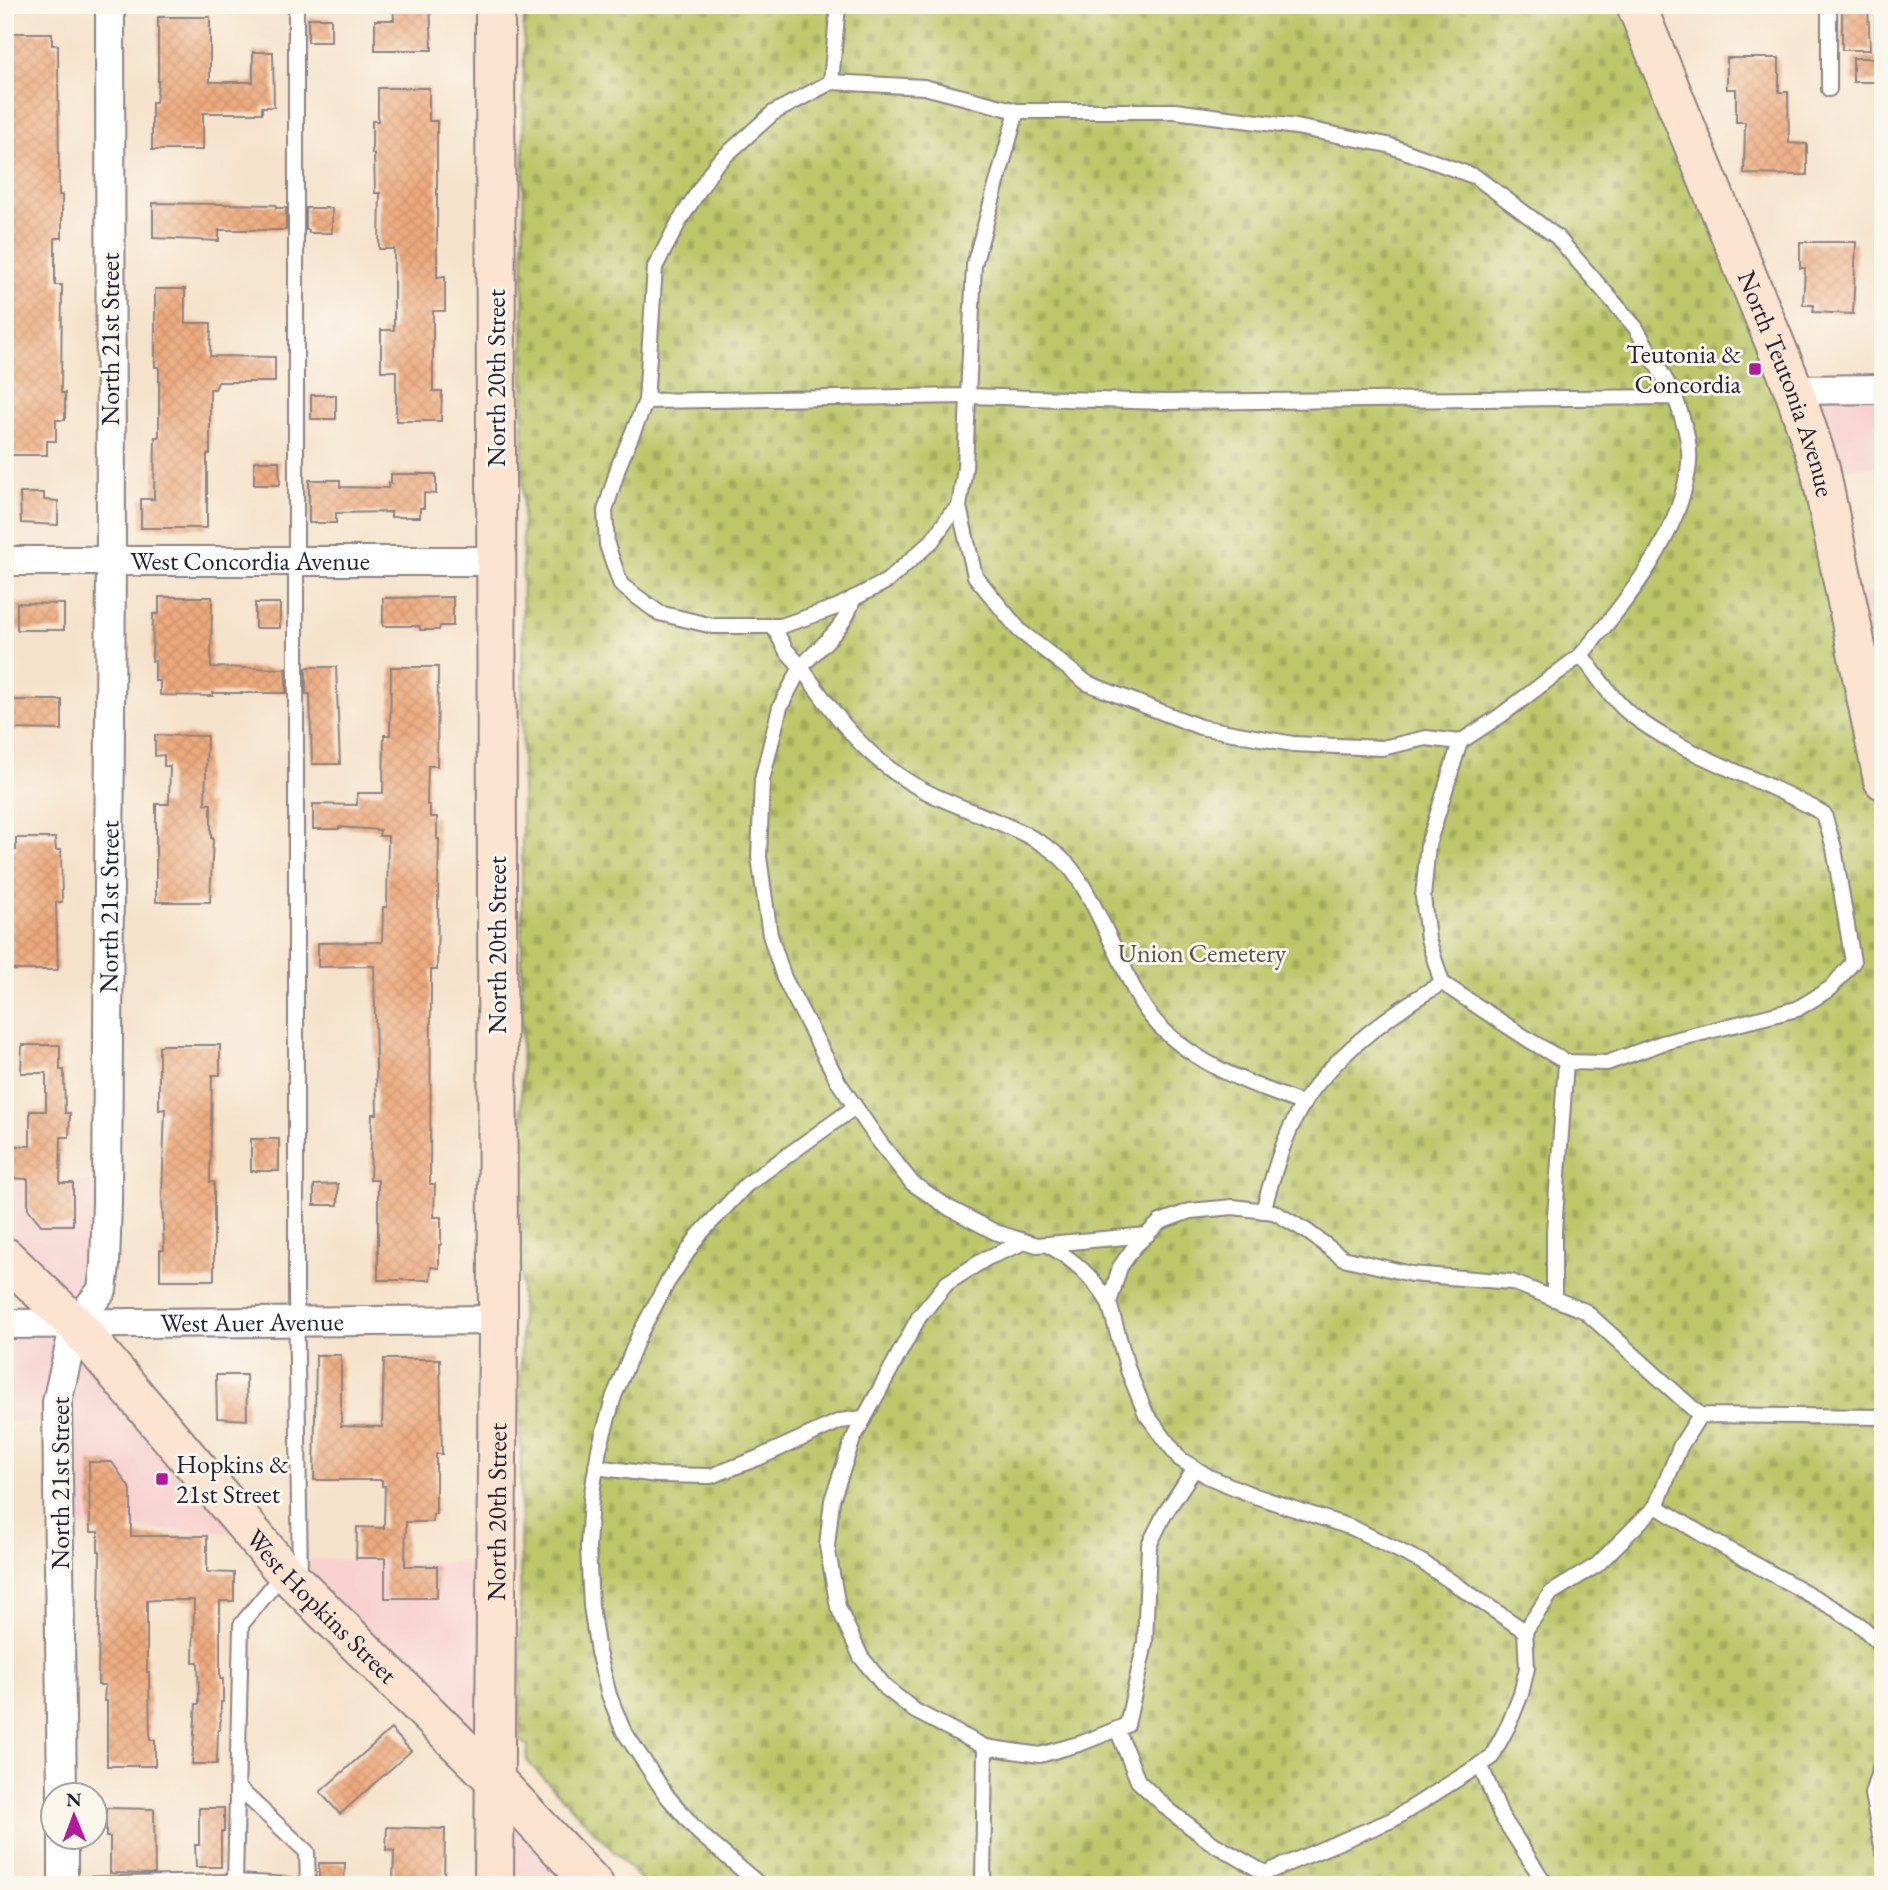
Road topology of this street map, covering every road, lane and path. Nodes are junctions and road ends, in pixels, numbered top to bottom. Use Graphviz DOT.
graph roads {
  1 [pos="110,5"];
  2 [pos="296,5"];
  3 [pos="495,5"];
  4 [pos="838,5"];
  5 [pos="1829,5"];
  6 [pos="1642,13"];
  7 [pos="831,82"];
  8 [pos="1829,89"];
  9 [pos="1017,111"];
  10 [pos="1883,389"];
  11 [pos="1794,390"];
  12 [pos="968,397"];
  13 [pos="1675,397"];
  14 [pos="646,401"];
  15 [pos="959,508"];
  16 [pos="295,559"];
  17 [pos="111,560"];
  18 [pos="496,561"];
  19 [pos="5,562"];
  20 [pos="853,598"];
  21 [pos="773,626"];
  22 [pos="1581,654"];
  23 [pos="801,667"];
  24 [pos="1460,742"];
  25 [pos="1883,780"];
  26 [pos="1442,983"];
  27 [pos="1566,1062"];
  28 [pos="1304,1104"];
  29 [pos="855,1107"];
  30 [pos="1263,1211"];
  31 [pos="1147,1235"];
  32 [pos="1025,1242"];
  33 [pos="1048,1245"];
  34 [pos="5,1257"];
  35 [pos="1554,1299"];
  36 [pos="1109,1303"];
  37 [pos="297,1320"];
  38 [pos="498,1320"];
  39 [pos="5,1324"];
  40 [pos="75,1324"];
  41 [pos="1700,1415"];
  42 [pos="1883,1417"];
  43 [pos="864,1418"];
  44 [pos="596,1467"];
  45 [pos="1195,1468"];
  46 [pos="1656,1506"];
  47 [pos="292,1579"];
  48 [pos="1525,1631"];
  49 [pos="1883,1647"];
  50 [pos="1117,1729"];
  51 [pos="985,1747"];
  52 [pos="1883,1758"];
  53 [pos="1480,1764"];
  54 [pos="496,1781"];
  55 [pos="62,1782"];
  56 [pos="237,1787"];
  57 [pos="1883,1851"];
  58 [pos="63,1852"];
  59 [pos="1264,1879"];
  60 [pos="235,1882"];
  61 [pos="1545,1884"];
  62 [pos="64,1885"];
  63 [pos="291,1885"];
  64 [pos="308,1885"];
  65 [pos="494,1885"];
  66 [pos="594,1885"];
  67 [pos="760,1885"];
  68 [pos="983,1885"];
  1 -- 17 [label="street, North 21st Street"];
  2 -- 16 [label="lane"];
  3 -- 18 [label="main road, North 20th Street"];
  4 -- 7 [label="lane"];
  5 -- 8 [label="lane"];
  6 -- 11 [label="main road, North Teutonia Avenue"];
  7 -- 9 [label="lane"];
  7 -- 14 [label="lane"];
  9 -- 12 [label="lane"];
  9 -- 13 [label="lane"];
  10 -- 11 [label="street"];
  11 -- 25 [label="main road, North Teutonia Avenue"];
  12 -- 13 [label="lane"];
  12 -- 14 [label="lane"];
  12 -- 15 [label="lane"];
  13 -- 22 [label="lane"];
  14 -- 21 [label="lane"];
  15 -- 20 [label="lane"];
  15 -- 24 [label="lane"];
  16 -- 17 [label="street, West Concordia Avenue"];
  16 -- 18 [label="street, West Concordia Avenue"];
  16 -- 37 [label="lane"];
  17 -- 19 [label="street, West Concordia Avenue"];
  17 -- 40 [label="street, North 21st Street"];
  18 -- 38 [label="main road, North 20th Street"];
  20 -- 21 [label="lane"];
  20 -- 23 [label="lane"];
  21 -- 23 [label="lane"];
  22 -- 24 [label="lane"];
  22 -- 27 [label="lane"];
  23 -- 28 [label="lane"];
  23 -- 29 [label="lane"];
  24 -- 26 [label="lane"];
  26 -- 27 [label="lane"];
  26 -- 28 [label="lane"];
  27 -- 35 [label="lane"];
  28 -- 30 [label="lane"];
  29 -- 32 [label="lane"];
  29 -- 44 [label="lane"];
  30 -- 31 [label="lane"];
  30 -- 35 [label="lane"];
  31 -- 33 [label="lane"];
  31 -- 36 [label="lane"];
  32 -- 33 [label="lane"];
  32 -- 43 [label="lane"];
  33 -- 36 [label="lane"];
  34 -- 40 [label="main road, West Hopkins Street"];
  35 -- 41 [label="lane"];
  36 -- 45 [label="lane"];
  37 -- 38 [label="street, West Auer Avenue"];
  37 -- 40 [label="street, West Auer Avenue"];
  37 -- 47 [label="lane"];
  38 -- 54 [label="main road, North 20th Street"];
  39 -- 40 [label="street, West Auer Avenue"];
  40 -- 47 [label="main road, West Hopkins Street"];
  40 -- 55 [label="street, North 21st Street"];
  41 -- 42 [label="lane"];
  41 -- 46 [label="lane"];
  43 -- 44 [label="lane"];
  43 -- 51 [label="lane"];
  44 -- 67 [label="lane"];
  45 -- 48 [label="lane"];
  45 -- 50 [label="lane"];
  46 -- 48 [label="lane"];
  46 -- 49 [label="lane"];
  47 -- 54 [label="main road, West Hopkins Street"];
  47 -- 56 [label="lane"];
  48 -- 53 [label="lane"];
  50 -- 51 [label="lane"];
  50 -- 59 [label="lane"];
  51 -- 68 [label="lane"];
  52 -- 57 [label="lane"];
  53 -- 59 [label="lane"];
  53 -- 61 [label="lane"];
  54 -- 65 [label="main road, North 20th Street"];
  54 -- 66 [label="main road, West Hopkins Street"];
  56 -- 60 [label="lane"];
  56 -- 64 [label="lane"];
  58 -- 62 [label="street"];
  60 -- 62 [label="lane"];
  60 -- 63 [label="lane"];
}
